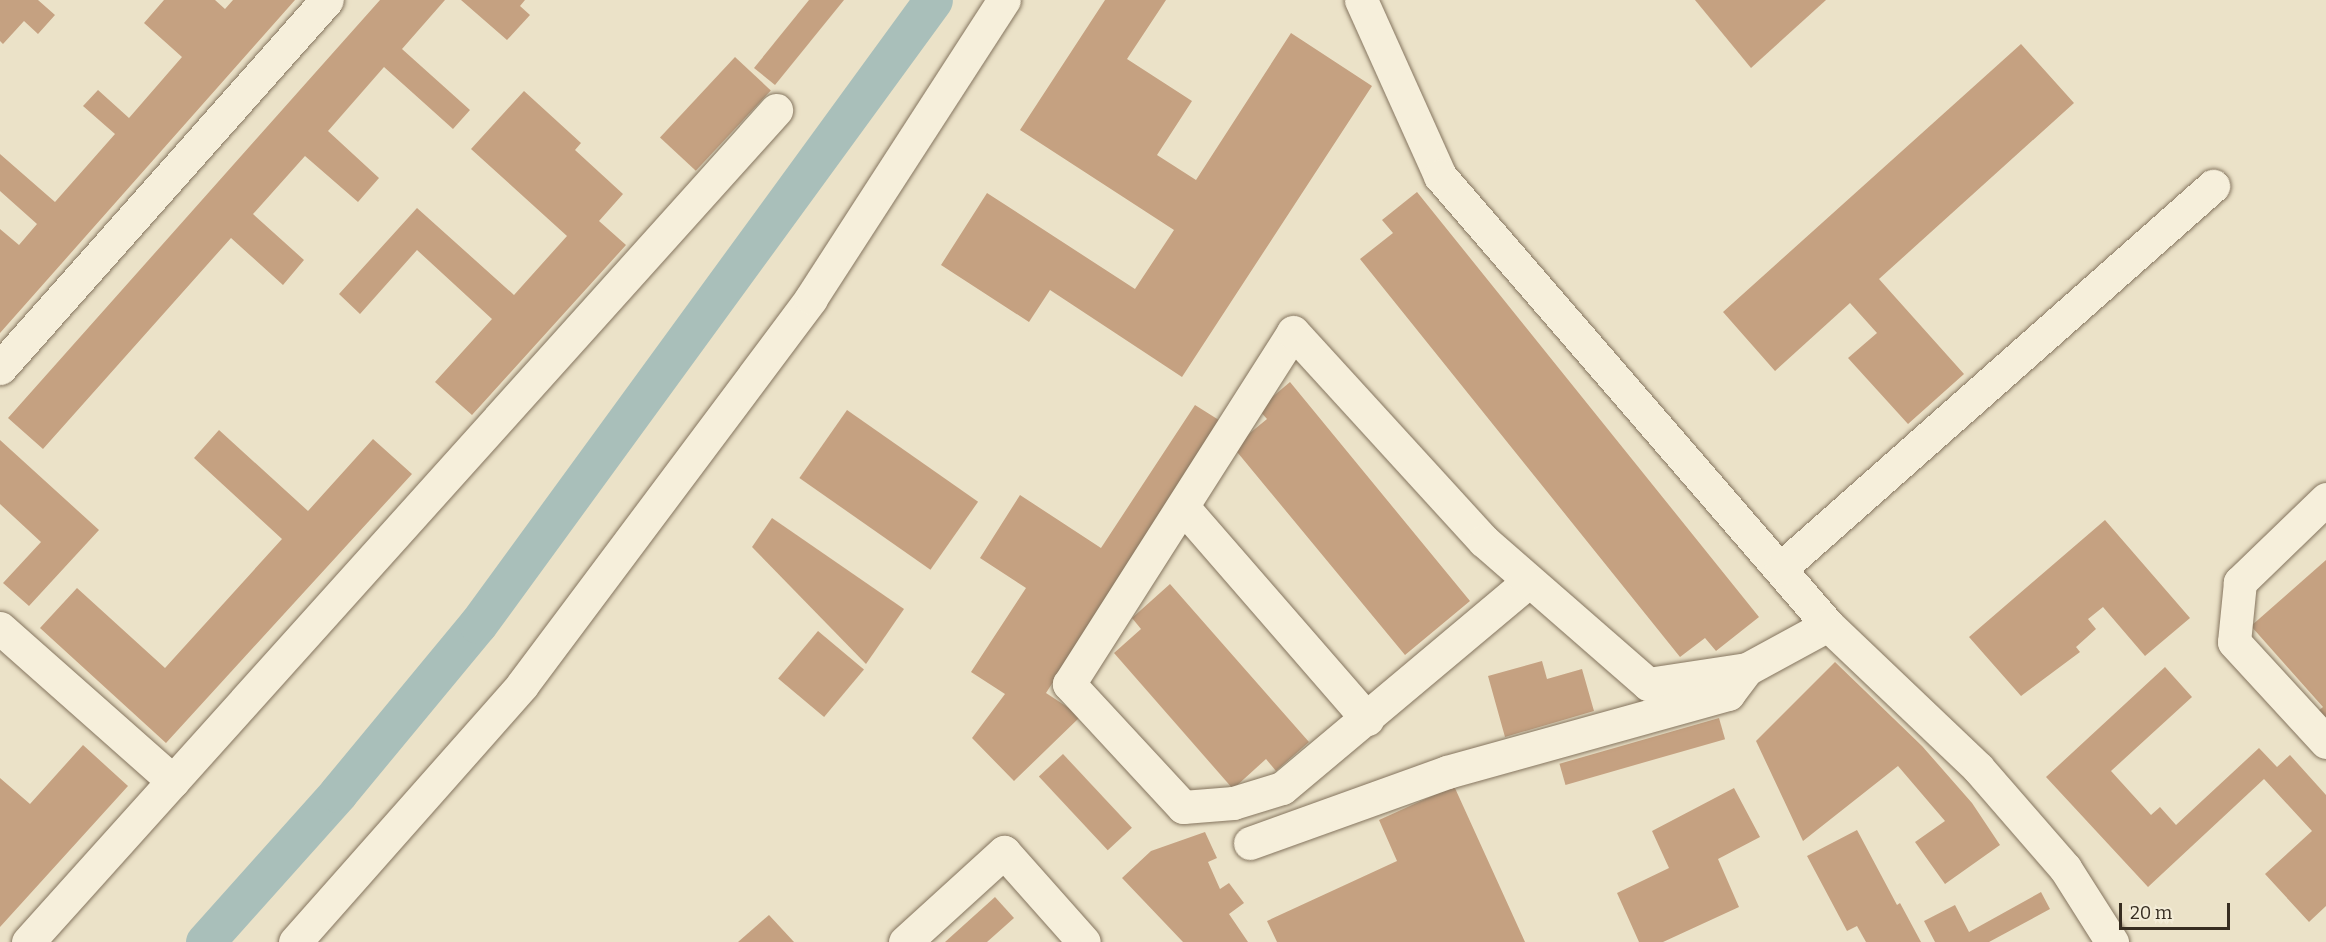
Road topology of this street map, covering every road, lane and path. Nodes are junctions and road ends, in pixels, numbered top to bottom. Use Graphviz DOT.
graph roads {
  1 [pos="327,0"];
  2 [pos="1004,0"];
  3 [pos="1361,0"];
  4 [pos="776,111"];
  5 [pos="2213,186"];
  6 [pos="0,368"];
  7 [pos="2326,499"];
  8 [pos="1183,507"];
  9 [pos="1781,568"];
  10 [pos="1529,581"];
  11 [pos="1828,625"];
  12 [pos="0,628"];
  13 [pos="1747,669"];
  14 [pos="1367,719"];
  15 [pos="2326,742"];
  16 [pos="173,780"];
  17 [pos="1250,843"];
  18 [pos="28,942"];
  19 [pos="295,942"];
  20 [pos="905,942"];
  21 [pos="1084,942"];
  22 [pos="2112,942"];
  1 -- 6 [label="street"];
  2 -- 19 [label="street"];
  3 -- 9 [label="street"];
  4 -- 16 [label="street"];
  5 -- 9 [label="street"];
  7 -- 15 [label="street"];
  8 -- 10 [label="street"];
  8 -- 14 [label="street"];
  8 -- 14 [label="street"];
  9 -- 11 [label="street"];
  10 -- 13 [label="street"];
  10 -- 14 [label="street"];
  11 -- 13 [label="street"];
  11 -- 22 [label="street"];
  12 -- 16 [label="street"];
  13 -- 17 [label="street"];
  16 -- 18 [label="street"];
  20 -- 21 [label="street"];
}
